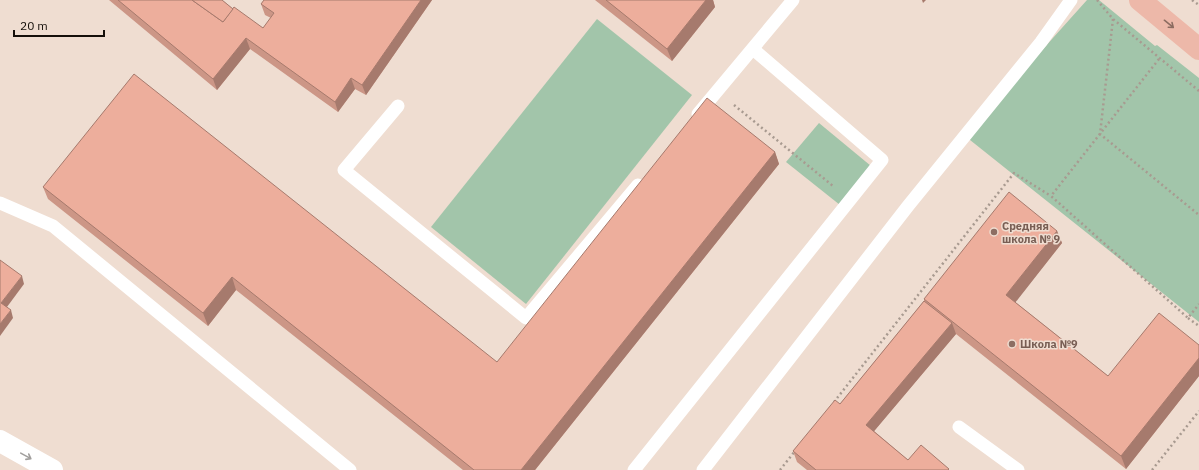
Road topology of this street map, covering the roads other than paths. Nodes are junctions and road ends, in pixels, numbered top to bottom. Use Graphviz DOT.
graph roads {
  1 [pos="793,0"];
  2 [pos="1071,0"];
  3 [pos="1140,0"];
  4 [pos="753,49"];
  5 [pos="1199,49"];
  6 [pos="398,106"];
  7 [pos="691,122"];
  8 [pos="645,177"];
  9 [pos="0,203"];
  10 [pos="959,427"];
  11 [pos="0,441"];
  12 [pos="52,470"];
  13 [pos="350,470"];
  14 [pos="634,470"];
  15 [pos="703,470"];
  16 [pos="1018,470"];
  1 -- 4 [label="lane"];
  2 -- 15 [label="lane"];
  3 -- 5 [label="main road, one-way"];
  4 -- 7 [label="lane"];
  4 -- 14 [label="lane"];
  6 -- 8 [label="lane"];
  9 -- 13 [label="lane"];
  10 -- 16 [label="lane"];
  11 -- 12 [label="street, one-way"];
}
